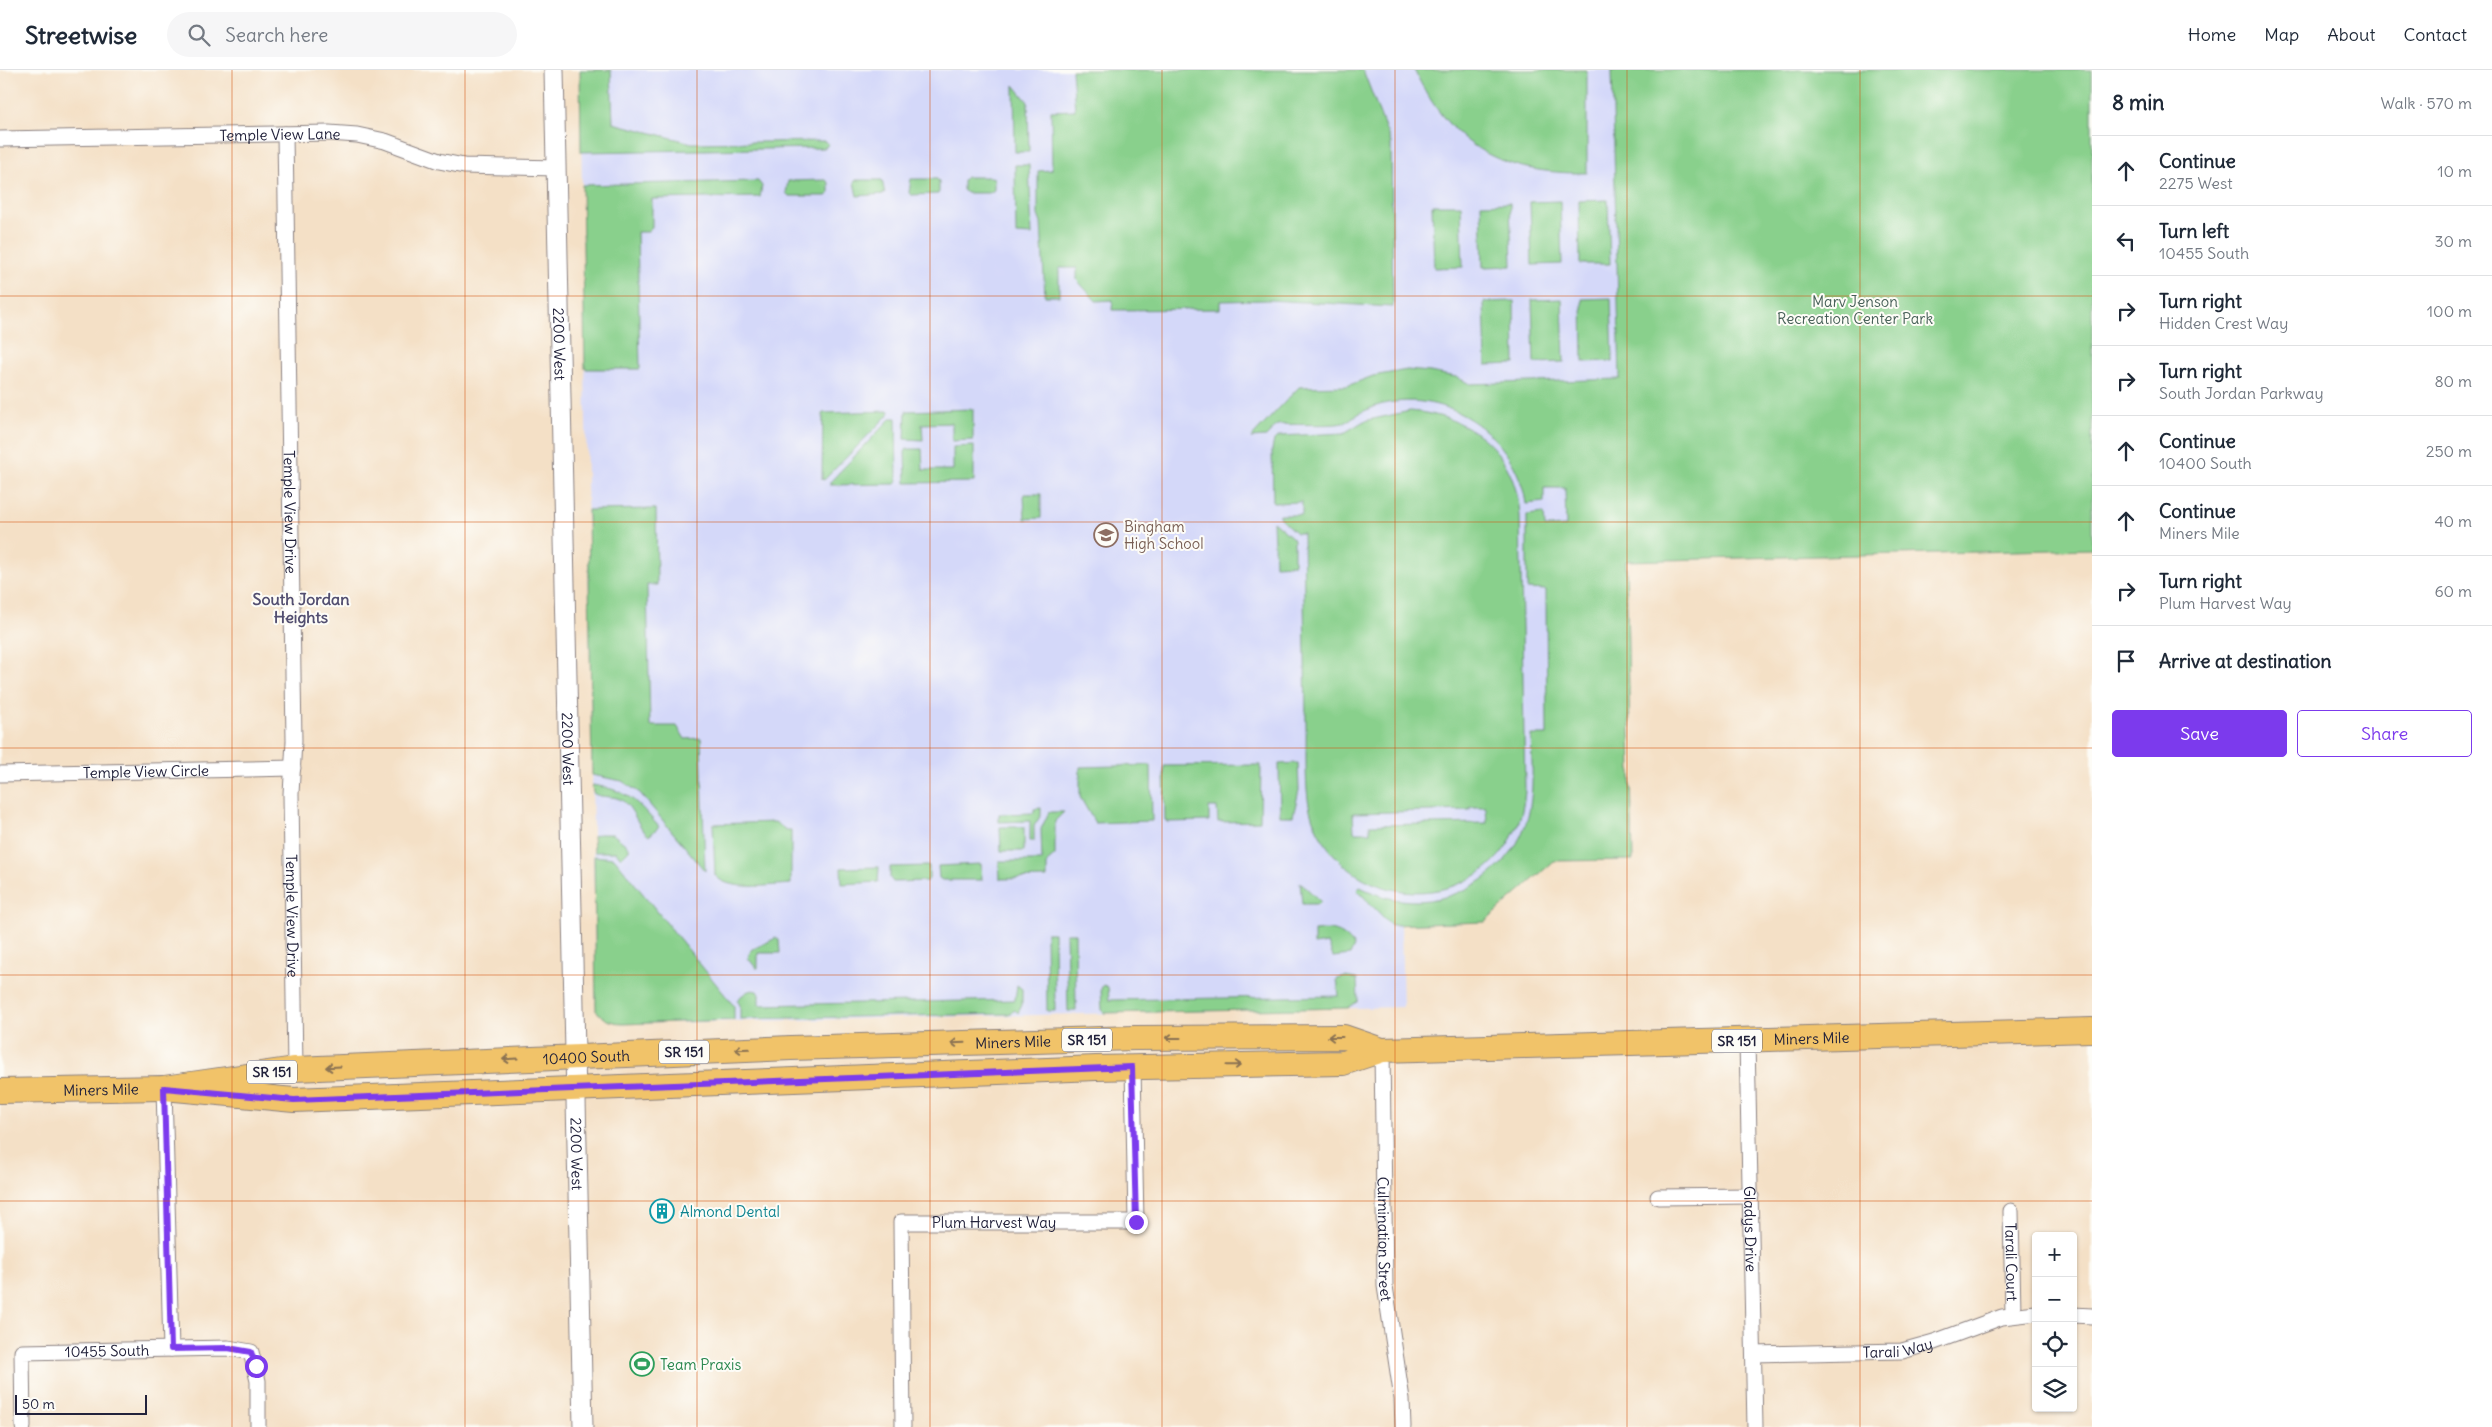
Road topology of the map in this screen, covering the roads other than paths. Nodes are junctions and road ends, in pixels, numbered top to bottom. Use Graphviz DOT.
graph roads {
  1 [pos="554,70"];
  2 [pos="285,134"];
  3 [pos="0,139"];
  4 [pos="556,168"];
  5 [pos="293,768"];
  6 [pos="0,774"];
  7 [pos="2092,1030"];
  8 [pos="1747,1041"];
  9 [pos="791,1048"];
  10 [pos="1382,1050"];
  11 [pos="576,1056"];
  12 [pos="382,1065"];
  13 [pos="1132,1067"];
  14 [pos="295,1069"];
  15 [pos="164,1088"];
  16 [pos="576,1089"];
  17 [pos="0,1091"];
  18 [pos="1751,1196"];
  19 [pos="1658,1197"];
  20 [pos="2011,1211"];
  21 [pos="2032,1313"];
  22 [pos="2014,1314"];
  23 [pos="2077,1315"];
  24 [pos="2092,1316"];
  25 [pos="171,1349"];
  26 [pos="1754,1354"];
  27 [pos="1755,1421"];
  28 [pos="23,1427"];
  29 [pos="258,1427"];
  30 [pos="583,1427"];
  31 [pos="903,1427"];
  32 [pos="1403,1427"];
  1 -- 4 [label="street, 2200 West"];
  2 -- 3 [label="street, Temple View Lane"];
  2 -- 4 [label="street, Temple View Lane"];
  2 -- 5 [label="street, Temple View Drive"];
  4 -- 11 [label="street, 2200 West"];
  5 -- 6 [label="street, Temple View Circle"];
  5 -- 14 [label="street, Temple View Drive"];
  7 -- 8 [label="main road, Miners Mile / SR 151"];
  8 -- 10 [label="main road, Miners Mile / SR 151"];
  8 -- 18 [label="street, Gladys Drive"];
  10 -- 9 [label="main road, Miners Mile / SR 151, one-way"];
  9 -- 11 [label="main road, 10400 South / SR 151, one-way"];
  13 -- 10 [label="main road, Miners Mile / SR 151, one-way"];
  10 -- 32 [label="street, Culmination Street"];
  11 -- 12 [label="main road, 10400 South / SR 151, one-way"];
  11 -- 16 [label="street, 2200 West"];
  12 -- 14 [label="main road, Miners Mile / SR 151, one-way"];
  13 -- 16 [label="main road, Miners Mile / SR 151"];
  13 -- 31 [label="street, Plum Harvest Way"];
  14 -- 15 [label="main road, Miners Mile / SR 151"];
  15 -- 16 [label="main road, SR 151"];
  15 -- 17 [label="main road, Miners Mile / SR 151"];
  15 -- 25 [label="street"];
  16 -- 30 [label="street, 2200 West"];
  18 -- 19 [label="street"];
  18 -- 26 [label="street, Gladys Drive"];
  20 -- 22 [label="street, Tarali Court"];
  21 -- 22 [label="street, Tarali Way"];
  22 -- 26 [label="street, Tarali Way"];
  23 -- 24 [label="street"];
  25 -- 28 [label="street, 10455 South"];
  25 -- 29 [label="street, 10455 South"];
  26 -- 27 [label="street, Gladys Drive"];
}
